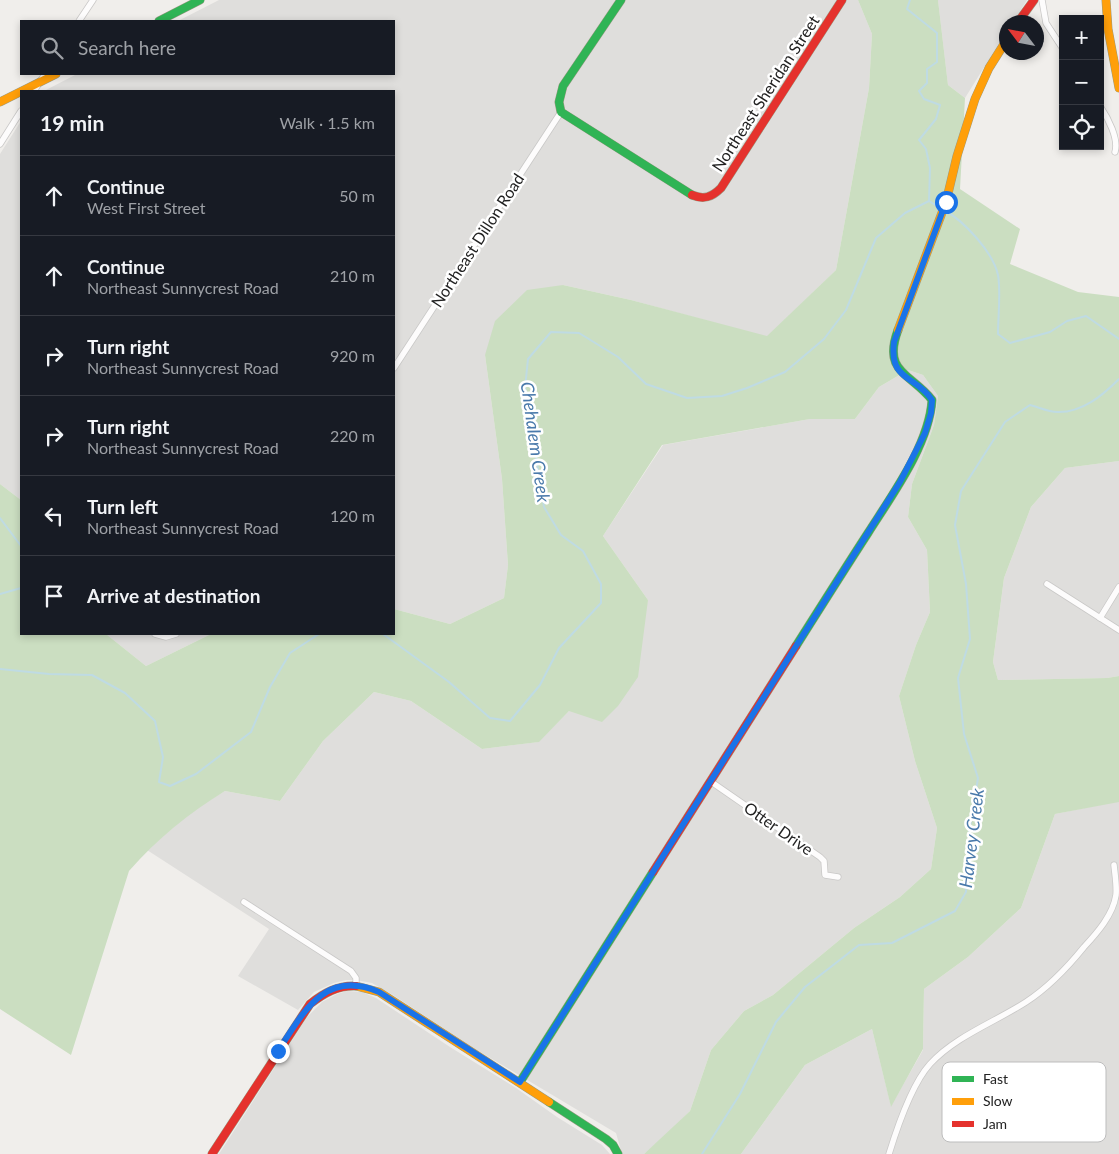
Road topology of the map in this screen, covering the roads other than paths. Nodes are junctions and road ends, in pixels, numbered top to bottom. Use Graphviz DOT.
graph roads {
  1 [pos="93,0"];
  2 [pos="200,0"];
  3 [pos="621,0"];
  4 [pos="842,0"];
  5 [pos="1034,0"];
  6 [pos="1042,0"];
  7 [pos="1106,0"];
  8 [pos="1023,15"];
  9 [pos="80,20"];
  10 [pos="161,20"];
  11 [pos="1059,43"];
  12 [pos="999,52"];
  13 [pos="44,75"];
  14 [pos="54,75"];
  15 [pos="40,82"];
  16 [pos="1119,88"];
  17 [pos="24,90"];
  18 [pos="35,90"];
  19 [pos="20,92"];
  20 [pos="0,102"];
  21 [pos="560,112"];
  22 [pos="20,113"];
  23 [pos="1104,113"];
  24 [pos="0,144"];
  25 [pos="1115,152"];
  26 [pos="395,366"];
  27 [pos="1048,584"];
  28 [pos="1119,587"];
  29 [pos="1100,618"];
  30 [pos="1119,630"];
  31 [pos="159,635"];
  32 [pos="173,635"];
  33 [pos="710,781"];
  34 [pos="1114,865"];
  35 [pos="838,877"];
  36 [pos="244,902"];
  37 [pos="356,985"];
  38 [pos="520,1082"];
  39 [pos="212,1154"];
  40 [pos="618,1154"];
  41 [pos="889,1154"];
  1 -- 9 [label="street"];
  2 -- 10 [label="street"];
  3 -- 21 [label="street"];
  4 -- 21 [label="street, Northeast Sheridan Street"];
  5 -- 8 [label="street"];
  6 -- 11 [label="street"];
  7 -- 16 [label="street"];
  12 -- 33 [label="street"];
  13 -- 15 [label="street"];
  14 -- 15 [label="street"];
  15 -- 17 [label="street"];
  15 -- 18 [label="street"];
  19 -- 20 [label="street"];
  21 -- 26 [label="street, Northeast Dillon Road"];
  22 -- 24 [label="street"];
  23 -- 25 [label="street"];
  27 -- 29 [label="street"];
  28 -- 29 [label="street"];
  29 -- 30 [label="street"];
  31 -- 32 [label="street"];
  33 -- 35 [label="street, Otter Drive"];
  33 -- 38 [label="street"];
  34 -- 41 [label="street"];
  36 -- 37 [label="street"];
  37 -- 38 [label="street"];
  37 -- 39 [label="street"];
  38 -- 40 [label="street"];
}
